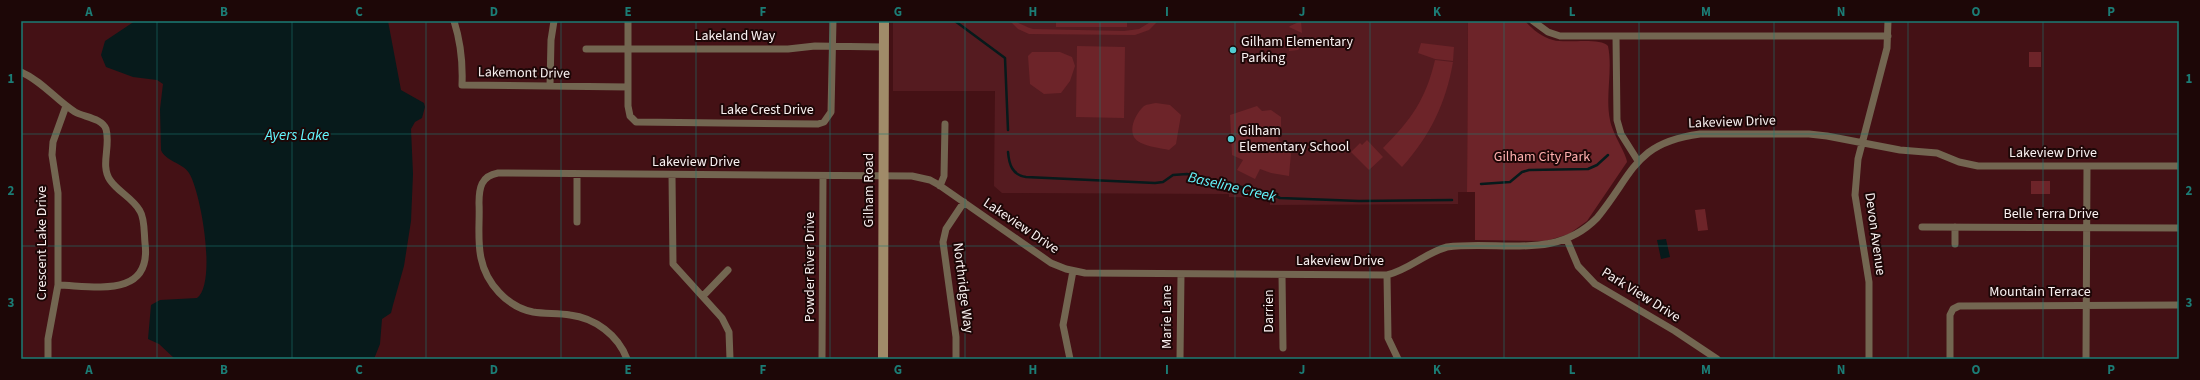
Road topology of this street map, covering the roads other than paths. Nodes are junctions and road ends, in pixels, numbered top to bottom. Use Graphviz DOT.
graph roads {
  1 [pos="454,21"];
  2 [pos="554,21"];
  3 [pos="628,21"];
  4 [pos="833,21"];
  5 [pos="884,21"];
  6 [pos="1533,21"];
  7 [pos="1888,21"];
  8 [pos="1616,36"];
  9 [pos="1888,36"];
  10 [pos="833,46"];
  11 [pos="884,47"];
  12 [pos="586,49"];
  13 [pos="628,49"];
  14 [pos="21,72"];
  15 [pos="550,86"];
  16 [pos="628,87"];
  17 [pos="66,106"];
  18 [pos="945,124"];
  19 [pos="1862,142"];
  20 [pos="1638,161"];
  21 [pos="2087,166"];
  22 [pos="2179,166"];
  23 [pos="577,174"];
  24 [pos="672,175"];
  25 [pos="823,176"];
  26 [pos="883,176"];
  27 [pos="940,186"];
  28 [pos="964,202"];
  29 [pos="577,222"];
  30 [pos="1922,227"];
  31 [pos="1955,227"];
  32 [pos="2087,228"];
  33 [pos="2179,228"];
  34 [pos="1567,240"];
  35 [pos="1955,244"];
  36 [pos="728,270"];
  37 [pos="1072,271"];
  38 [pos="1180,275"];
  39 [pos="1282,275"];
  40 [pos="1387,275"];
  41 [pos="58,286"];
  42 [pos="703,296"];
  43 [pos="2086,305"];
  44 [pos="2179,305"];
  45 [pos="1283,348"];
  46 [pos="48,359"];
  47 [pos="627,359"];
  48 [pos="730,359"];
  49 [pos="822,359"];
  50 [pos="883,359"];
  51 [pos="956,359"];
  52 [pos="1070,359"];
  53 [pos="1180,359"];
  54 [pos="1398,359"];
  55 [pos="1717,359"];
  56 [pos="1869,359"];
  57 [pos="1950,359"];
  58 [pos="2086,359"];
  1 -- 15 [label="street, Lakemont Drive"];
  2 -- 15 [label="street"];
  3 -- 13 [label="street"];
  4 -- 10 [label="street, Lake Crest Drive"];
  5 -- 11 [label="street, Gilham Road"];
  6 -- 8 [label="street"];
  7 -- 9 [label="street, Devon Avenue"];
  8 -- 9 [label="street"];
  8 -- 20 [label="street"];
  9 -- 19 [label="street, Devon Avenue"];
  10 -- 11 [label="street, Lakeland Way"];
  10 -- 13 [label="street, Lakeland Way"];
  10 -- 16 [label="street, Lake Crest Drive"];
  11 -- 26 [label="street, Gilham Road"];
  12 -- 13 [label="street, Lakeland Way"];
  13 -- 16 [label="street"];
  14 -- 17 [label="street"];
  15 -- 16 [label="street, Lakemont Drive"];
  17 -- 41 [label="street, Crescent Lake Drive"];
  17 -- 41 [label="street"];
  18 -- 27 [label="street"];
  19 -- 20 [label="street, Lakeview Drive"];
  19 -- 21 [label="street, Lakeview Drive"];
  19 -- 56 [label="street, Devon Avenue"];
  20 -- 34 [label="street, Lakeview Drive"];
  21 -- 22 [label="street, Lakeview Drive"];
  21 -- 32 [label="street"];
  23 -- 24 [label="street, Lakeview Drive"];
  23 -- 29 [label="street"];
  23 -- 47 [label="street, Lakeview Drive"];
  24 -- 25 [label="street, Lakeview Drive"];
  24 -- 42 [label="street"];
  25 -- 26 [label="street, Lakeview Drive"];
  25 -- 49 [label="street, Powder River Drive"];
  26 -- 27 [label="street, Lakeview Drive"];
  26 -- 50 [label="street, Gilham Road"];
  27 -- 28 [label="street, Lakeview Drive"];
  28 -- 37 [label="street, Lakeview Drive"];
  28 -- 51 [label="street, Northridge Way"];
  30 -- 31 [label="street, Belle Terra Drive"];
  31 -- 32 [label="street, Belle Terra Drive"];
  31 -- 35 [label="street"];
  32 -- 33 [label="street, Belle Terra Drive"];
  32 -- 43 [label="street"];
  34 -- 40 [label="street, Lakeview Drive"];
  34 -- 55 [label="street, Park View Drive"];
  36 -- 42 [label="street"];
  37 -- 38 [label="street, Lakeview Drive"];
  37 -- 52 [label="street"];
  38 -- 39 [label="street, Lakeview Drive"];
  38 -- 53 [label="street, Marie Lane"];
  39 -- 40 [label="street, Lakeview Drive"];
  39 -- 45 [label="street, Darrien"];
  40 -- 54 [label="street"];
  41 -- 46 [label="street, Crescent Lake Drive"];
  42 -- 48 [label="street"];
  43 -- 44 [label="street, Mountain Terrace"];
  43 -- 57 [label="street, Mountain Terrace"];
  43 -- 58 [label="street"];
}
